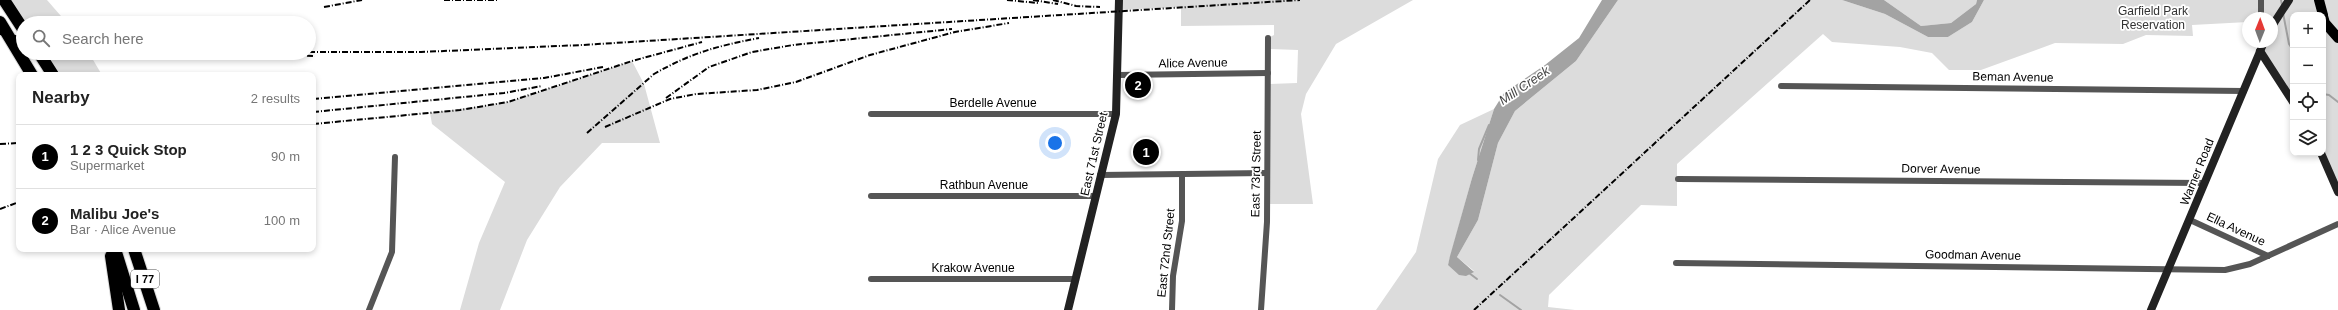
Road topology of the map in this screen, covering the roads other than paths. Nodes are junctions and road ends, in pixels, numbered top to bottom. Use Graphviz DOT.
graph roads {
  1 [pos="4,0"];
  2 [pos="1119,0"];
  3 [pos="2261,0"];
  4 [pos="2289,0"];
  5 [pos="2319,0"];
  6 [pos="2261,12"];
  7 [pos="2322,12"];
  8 [pos="2278,16"];
  9 [pos="16,18"];
  10 [pos="0,22"];
  11 [pos="2326,24"];
  12 [pos="1268,38"];
  13 [pos="2338,38"];
  14 [pos="16,48"];
  15 [pos="2261,48"];
  16 [pos="2260,51"];
  17 [pos="23,60"];
  18 [pos="43,60"];
  19 [pos="30,72"];
  20 [pos="51,72"];
  21 [pos="1268,73"];
  22 [pos="1118,75"];
  23 [pos="1781,86"];
  24 [pos="2244,91"];
  25 [pos="2290,97"];
  26 [pos="871,114"];
  27 [pos="1116,114"];
  28 [pos="2322,156"];
  29 [pos="395,157"];
  30 [pos="1268,173"];
  31 [pos="1182,174"];
  32 [pos="1100,176"];
  33 [pos="1678,179"];
  34 [pos="2204,183"];
  35 [pos="2338,192"];
  36 [pos="871,196"];
  37 [pos="1096,196"];
  38 [pos="2190,220"];
  39 [pos="2338,224"];
  40 [pos="110,252"];
  41 [pos="116,252"];
  42 [pos="135,252"];
  43 [pos="2268,256"];
  44 [pos="1676,263"];
  45 [pos="2168,268"];
  46 [pos="871,279"];
  47 [pos="1076,279"];
  48 [pos="146,280"];
  49 [pos="119,310"];
  50 [pos="134,310"];
  51 [pos="154,310"];
  52 [pos="158,310"];
  53 [pos="369,310"];
  54 [pos="1068,310"];
  55 [pos="1172,310"];
  56 [pos="1261,310"];
  57 [pos="2151,310"];
  1 -- 9 [label="highway"];
  2 -- 22 [label="main road, East 71st Street"];
  3 -- 6 [label="street"];
  4 -- 8 [label="main road"];
  5 -- 7 [label="main road"];
  10 -- 14 [label="highway"];
  11 -- 13 [label="main road"];
  12 -- 21 [label="street, East 73rd Street"];
  15 -- 16 [label="main road, Warner Road"];
  16 -- 24 [label="main road, Warner Road"];
  16 -- 25 [label="main road"];
  17 -- 19 [label="highway"];
  18 -- 20 [label="highway"];
  21 -- 22 [label="street, Alice Avenue"];
  21 -- 30 [label="street, East 73rd Street"];
  22 -- 27 [label="main road, East 71st Street"];
  23 -- 24 [label="street, Beman Avenue"];
  24 -- 34 [label="main road, Warner Road"];
  26 -- 27 [label="street, Berdelle Avenue"];
  27 -- 32 [label="main road, East 71st Street"];
  28 -- 35 [label="main road"];
  29 -- 53 [label="street"];
  30 -- 31 [label="street"];
  30 -- 56 [label="street, East 73rd Street"];
  31 -- 32 [label="street"];
  31 -- 55 [label="street, East 72nd Street"];
  32 -- 37 [label="main road, East 71st Street"];
  33 -- 34 [label="street, Dorver Avenue"];
  34 -- 38 [label="main road, Warner Road"];
  36 -- 37 [label="street, Rathbun Avenue"];
  37 -- 47 [label="main road, East 71st Street"];
  38 -- 43 [label="street, Ella Avenue"];
  38 -- 45 [label="main road, Warner Road"];
  39 -- 43 [label="street, Ella Avenue"];
  40 -- 49 [label="highway"];
  41 -- 50 [label="highway, I 77"];
  42 -- 48 [label="highway, I 77"];
  43 -- 45 [label="street, Goodman Avenue"];
  44 -- 45 [label="street, Goodman Avenue"];
  45 -- 57 [label="main road, Warner Road"];
  46 -- 47 [label="street, Krakow Avenue"];
  47 -- 54 [label="main road, East 71st Street"];
  48 -- 51 [label="highway, I 77"];
  48 -- 52 [label="highway"];
}
